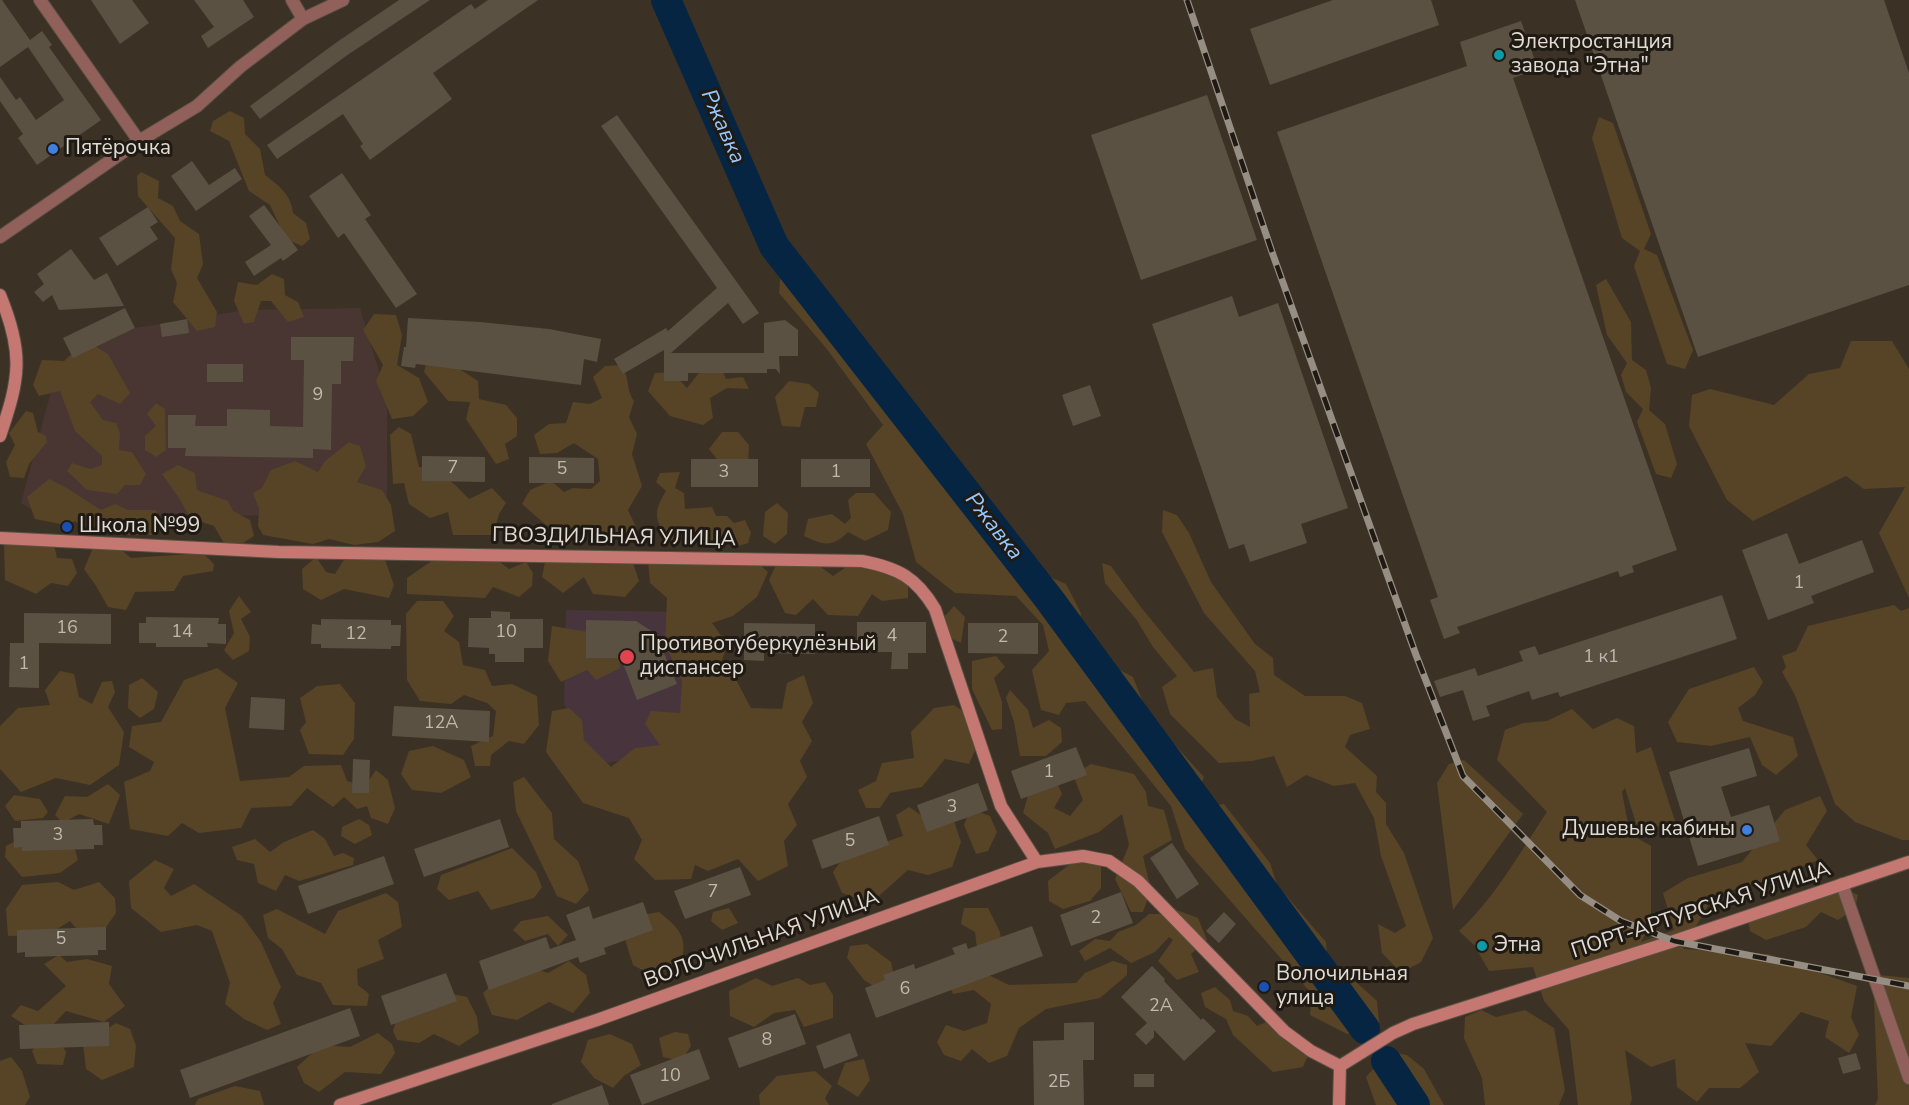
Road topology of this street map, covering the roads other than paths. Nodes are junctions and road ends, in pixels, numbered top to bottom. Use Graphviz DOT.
graph roads {
  1 [pos="40,0"];
  2 [pos="292,0"];
  3 [pos="343,0"];
  4 [pos="303,19"];
  5 [pos="139,141"];
  6 [pos="0,237"];
  7 [pos="0,295"];
  8 [pos="0,436"];
  9 [pos="0,538"];
  10 [pos="1037,862"];
  11 [pos="1909,862"];
  12 [pos="1842,884"];
  13 [pos="1340,1066"];
  14 [pos="1909,1078"];
  15 [pos="340,1105"];
  16 [pos="1339,1105"];
  1 -- 5 [label="street"];
  2 -- 4 [label="street"];
  3 -- 4 [label="street"];
  4 -- 5 [label="street"];
  5 -- 6 [label="street"];
  7 -- 8 [label="street"];
  9 -- 10 [label="street, ГВОЗДИЛЬНАЯ УЛИЦА"];
  10 -- 13 [label="street, ВОЛОЧИЛЬНАЯ УЛИЦА"];
  10 -- 15 [label="street, ВОЛОЧИЛЬНАЯ УЛИЦА"];
  11 -- 12 [label="street, ПОРТ-АРТУРСКАЯ УЛИЦА"];
  12 -- 13 [label="street, ПОРТ-АРТУРСКАЯ УЛИЦА"];
  12 -- 14 [label="street"];
  13 -- 16 [label="street"];
}
